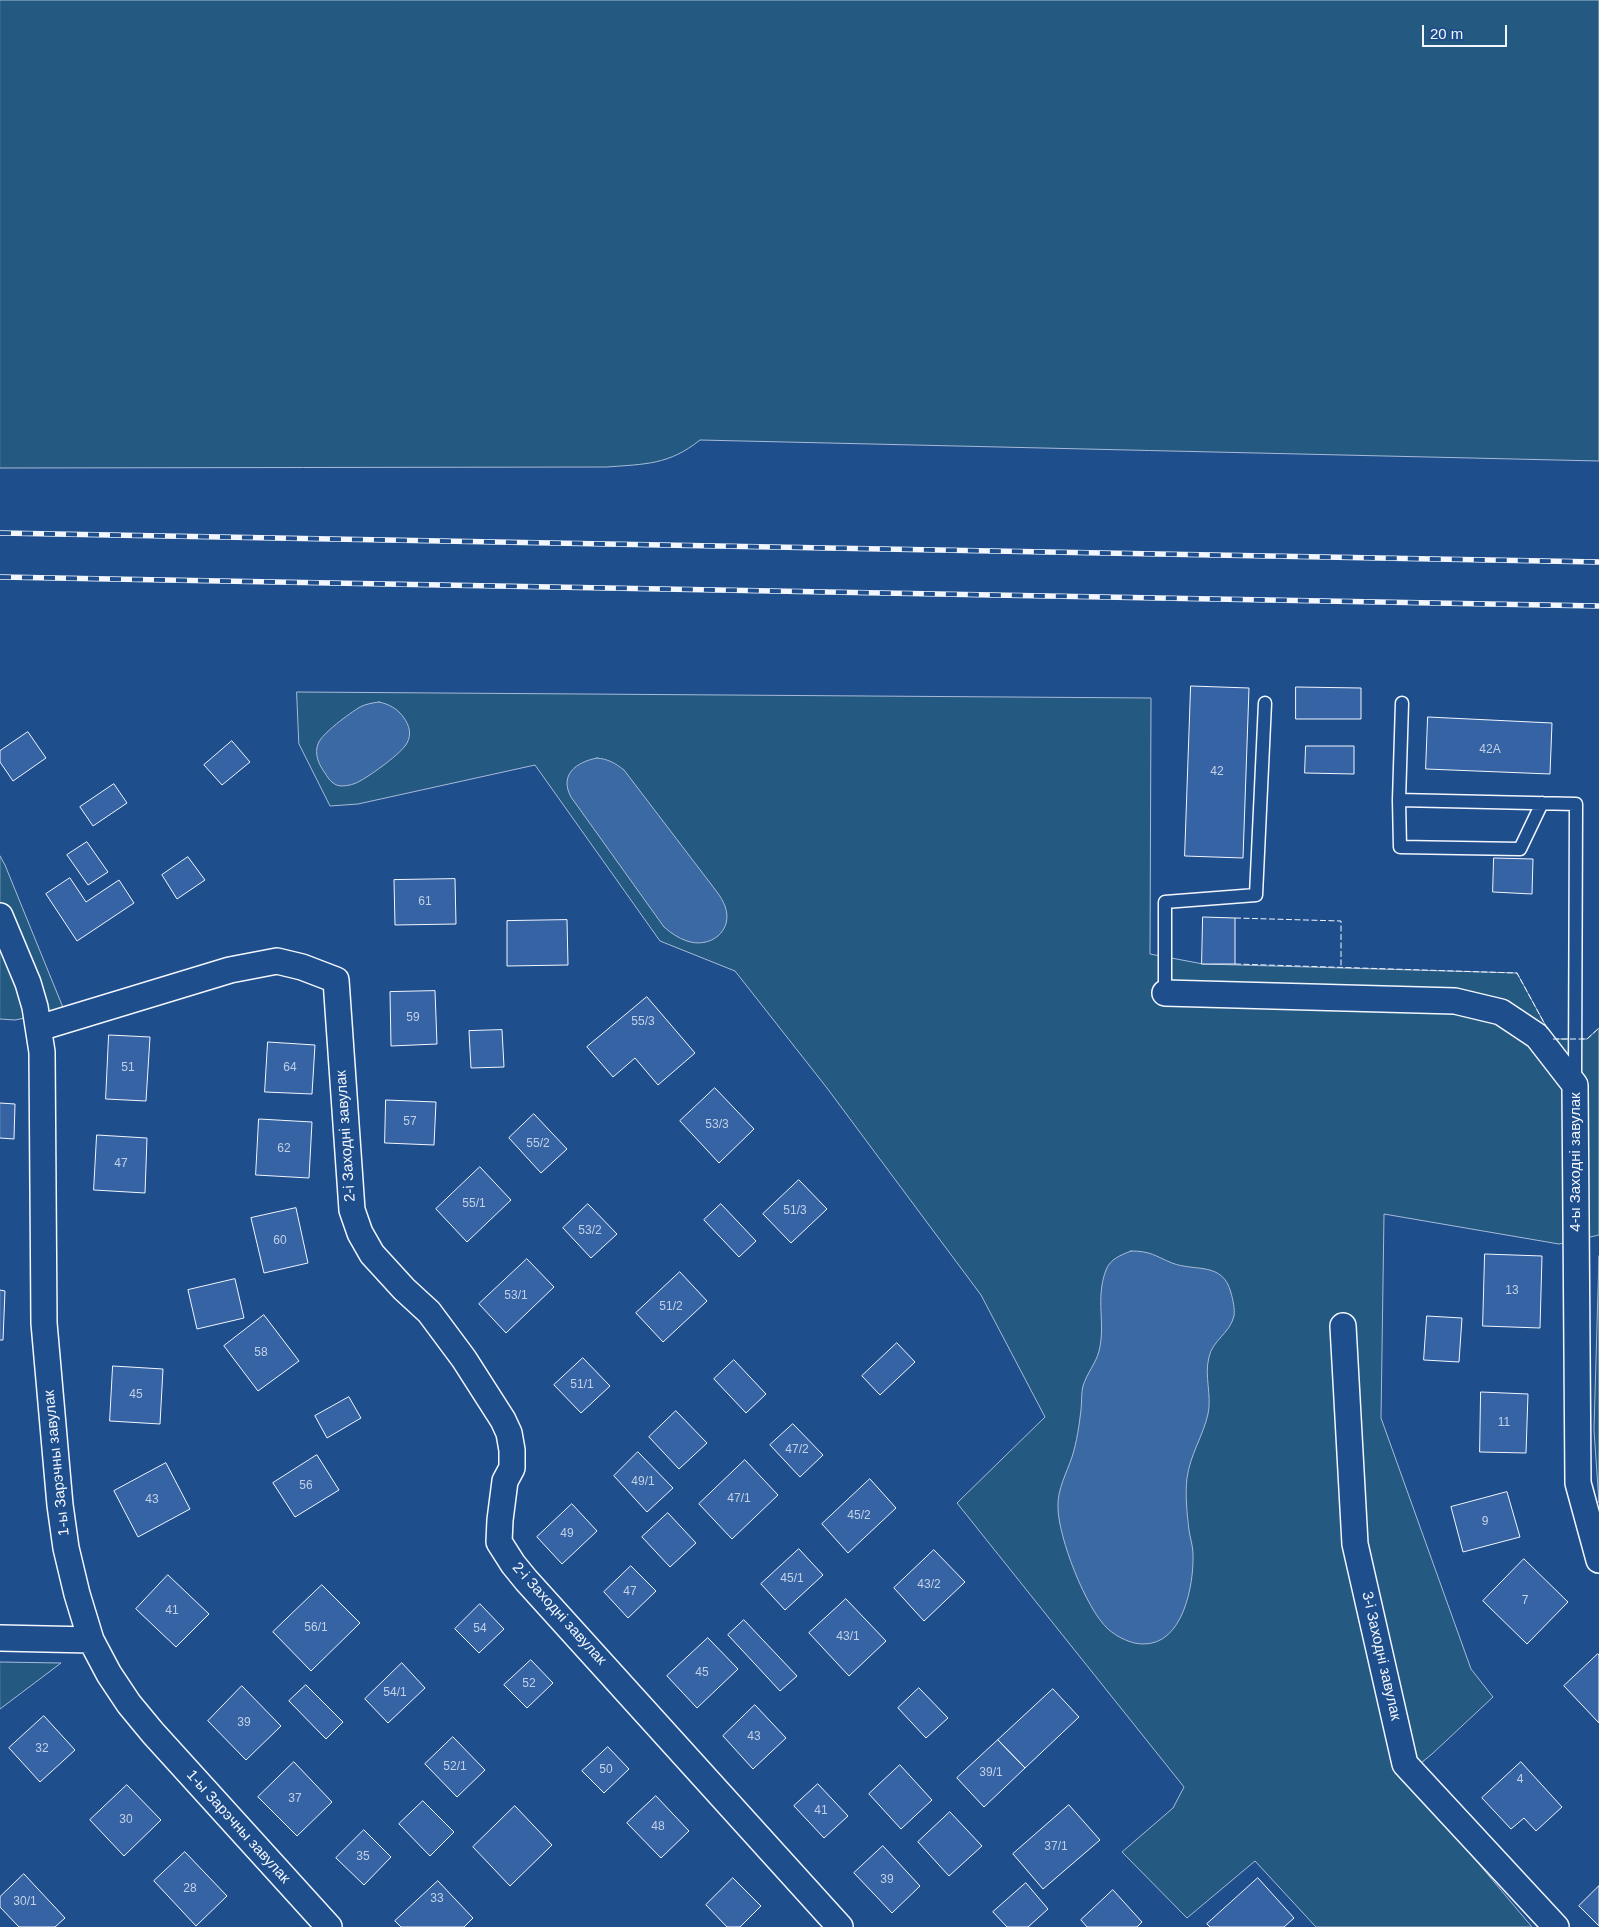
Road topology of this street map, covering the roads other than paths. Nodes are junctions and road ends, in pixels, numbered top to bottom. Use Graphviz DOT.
graph roads {
  1 [pos="1266,703"];
  2 [pos="1402,703"];
  3 [pos="1399,800"];
  4 [pos="1542,803"];
  5 [pos="0,916"];
  6 [pos="1165,993"];
  7 [pos="39,1028"];
  8 [pos="1575,1084"];
  9 [pos="1343,1326"];
  10 [pos="1599,1560"];
  11 [pos="0,1638"];
  12 [pos="92,1640"];
  13 [pos="329,1927"];
  14 [pos="840,1927"];
  15 [pos="1556,1927"];
  1 -- 6 [label="lane"];
  2 -- 3 [label="lane"];
  3 -- 4 [label="lane"];
  3 -- 4 [label="lane"];
  4 -- 8 [label="lane"];
  5 -- 7 [label="street, 1-ы Зарэчны завулак"];
  6 -- 8 [label="street, 4-ы Заходні завулак"];
  7 -- 12 [label="street, 1-ы Зарэчны завулак"];
  7 -- 14 [label="street, 2-і Заходні завулак"];
  8 -- 10 [label="street, 4-ы Заходні завулак"];
  9 -- 15 [label="street, 3-і Заходні завулак"];
  11 -- 12 [label="street"];
  12 -- 13 [label="street, 1-ы Зарэчны завулак"];
}
